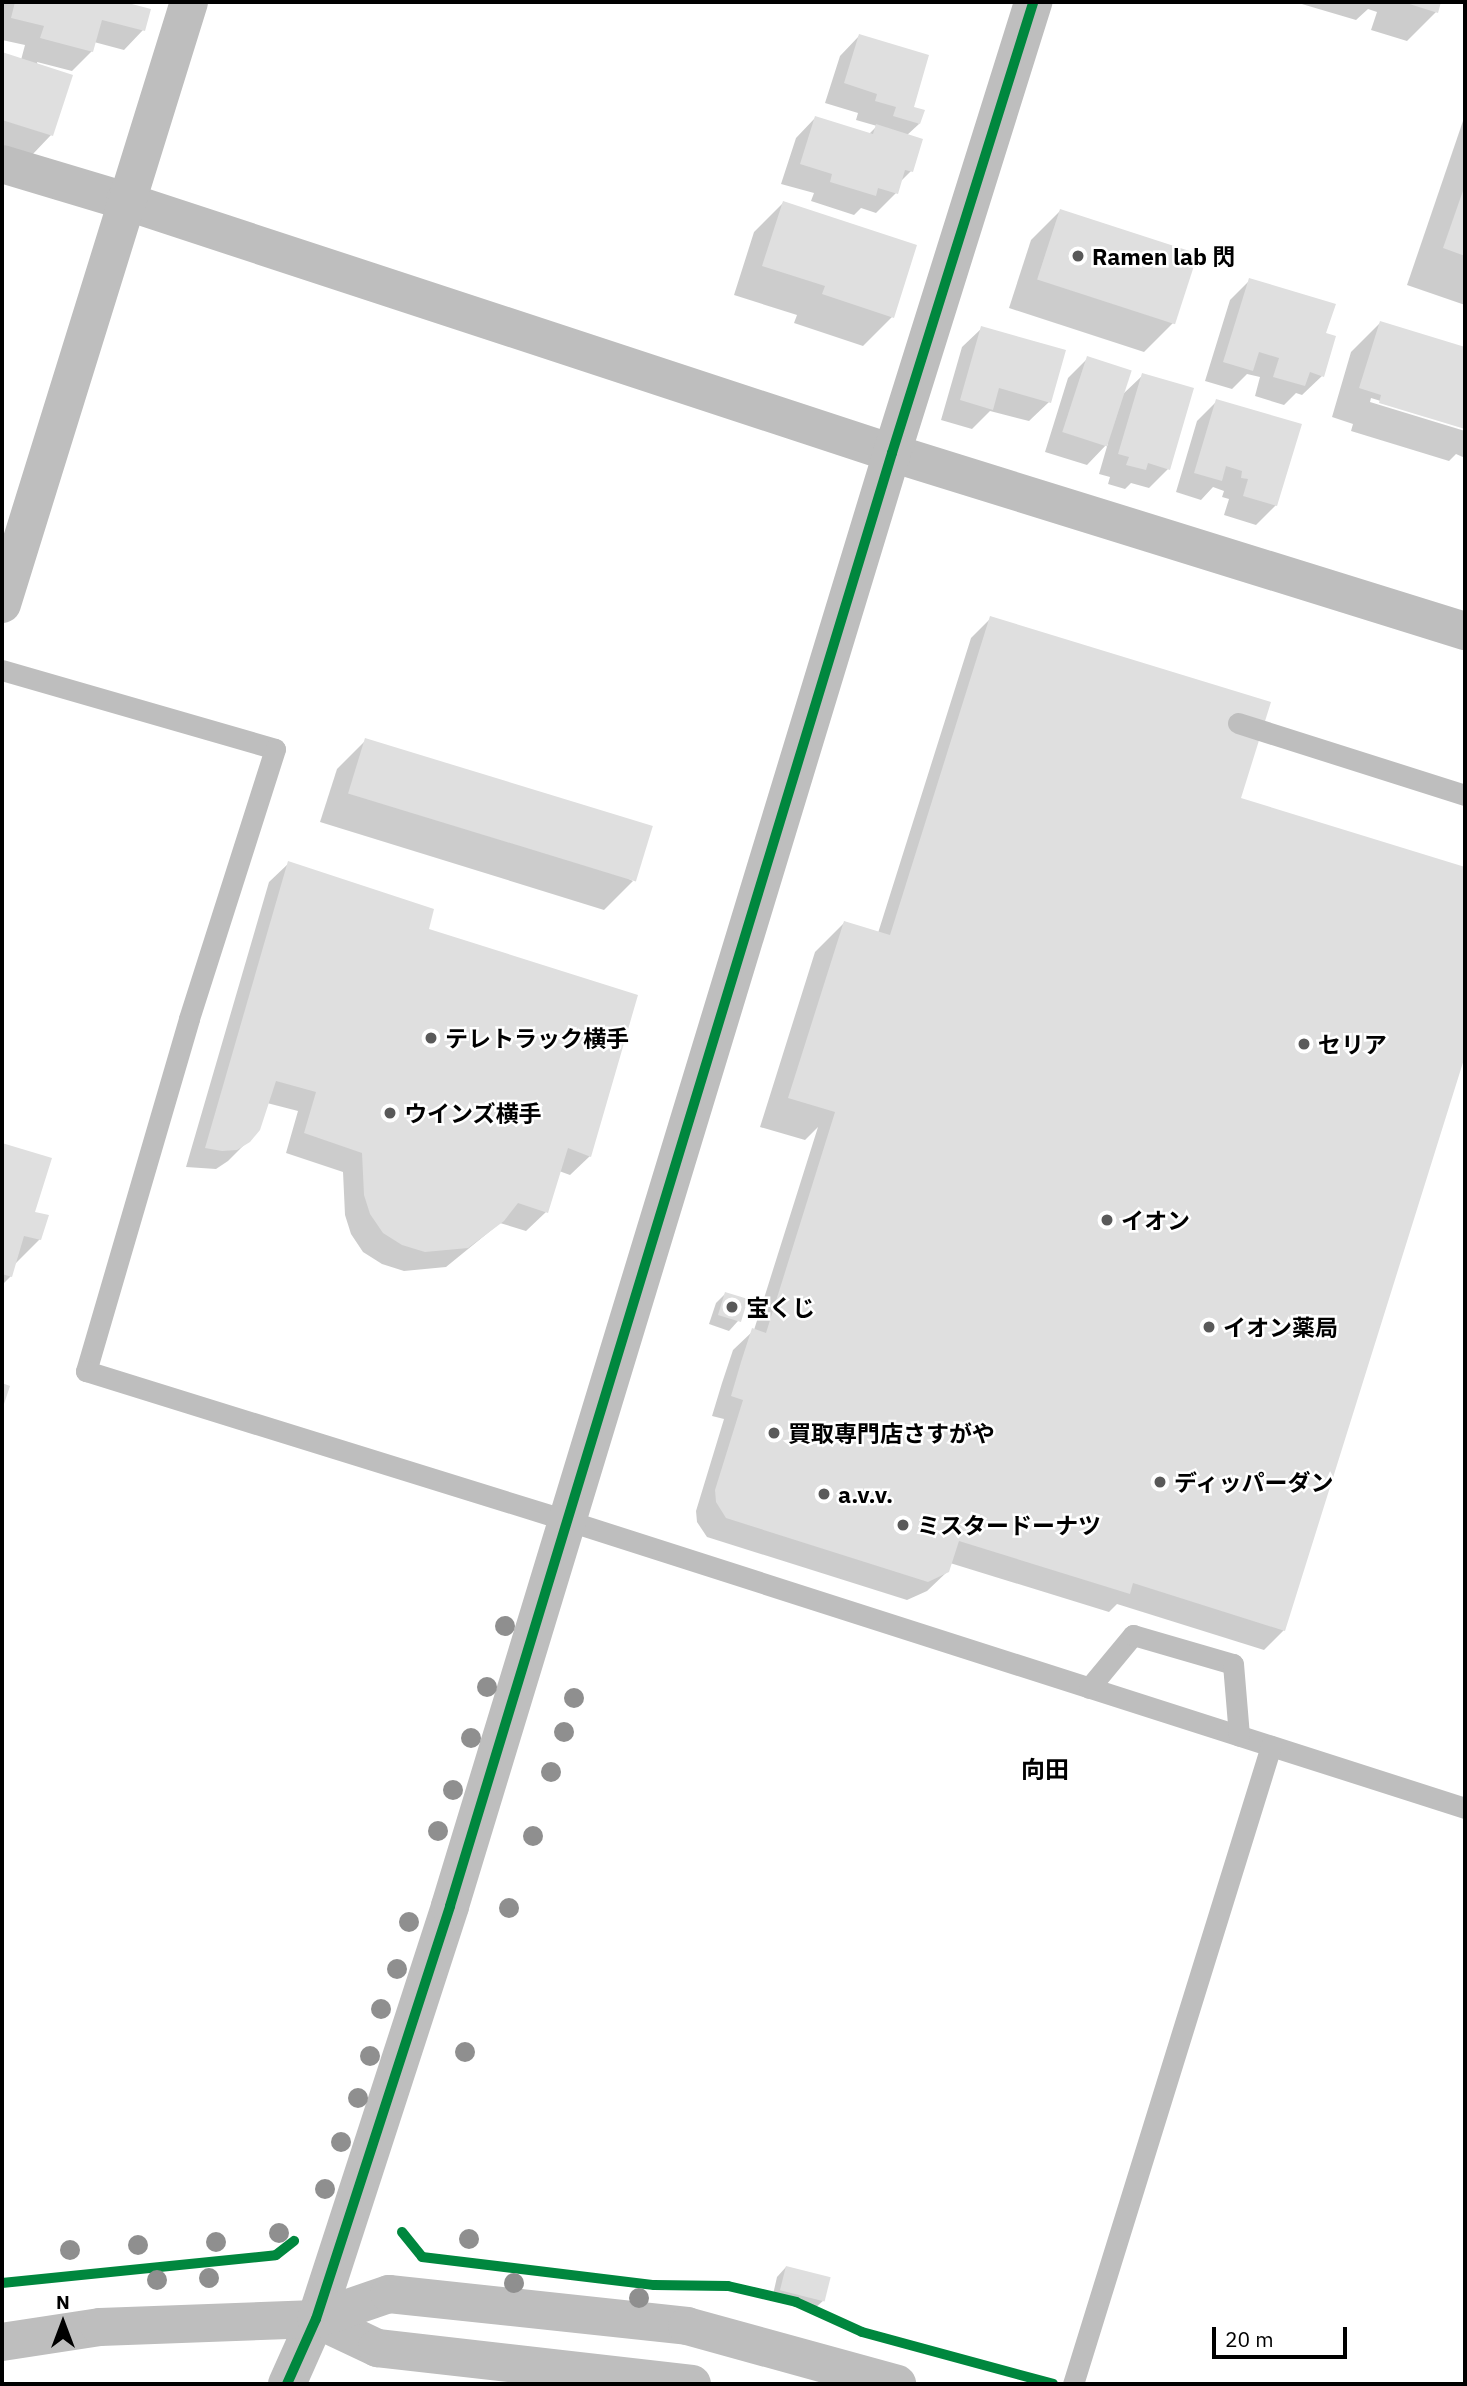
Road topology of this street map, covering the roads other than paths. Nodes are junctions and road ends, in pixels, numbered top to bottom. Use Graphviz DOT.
graph roads {
  1 [pos="189,2"];
  2 [pos="1032,2"];
  3 [pos="2,164"];
  4 [pos="125,201"];
  5 [pos="892,453"];
  6 [pos="2,604"];
  7 [pos="1465,631"];
  8 [pos="2,670"];
  9 [pos="1238,723"];
  10 [pos="1465,795"];
  11 [pos="569,1521"];
  12 [pos="1089,1688"];
  13 [pos="1239,1736"];
  14 [pos="1271,1746"];
  15 [pos="1465,1808"];
  16 [pos="316,2319"];
  17 [pos="2,2342"];
  18 [pos="287,2384"];
  19 [pos="692,2384"];
  20 [pos="897,2384"];
  21 [pos="1073,2384"];
  1 -- 4 [label="street"];
  2 -- 5 [label="street"];
  3 -- 4 [label="street"];
  4 -- 5 [label="street"];
  4 -- 6 [label="street"];
  5 -- 7 [label="street"];
  5 -- 11 [label="street"];
  8 -- 11 [label="lane"];
  9 -- 10 [label="lane"];
  11 -- 12 [label="lane"];
  11 -- 16 [label="street"];
  12 -- 13 [label="lane"];
  12 -- 13 [label="lane"];
  13 -- 14 [label="lane"];
  14 -- 15 [label="lane"];
  14 -- 21 [label="lane"];
  16 -- 17 [label="street"];
  16 -- 18 [label="street"];
  16 -- 19 [label="street"];
  16 -- 20 [label="street"];
}
